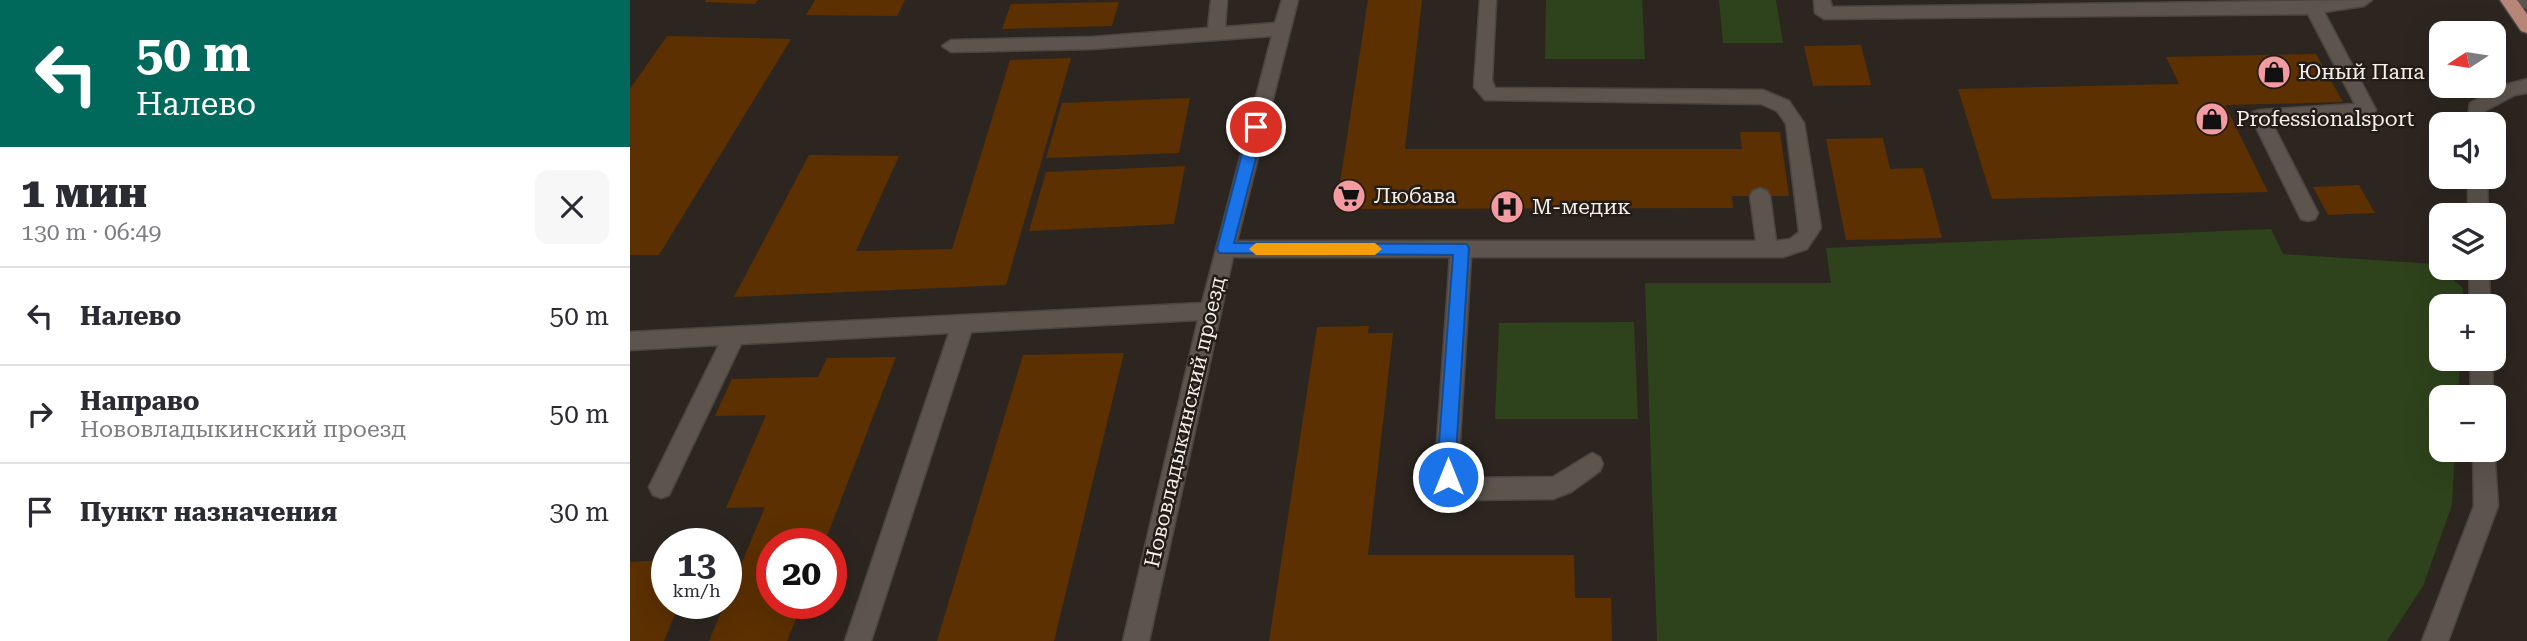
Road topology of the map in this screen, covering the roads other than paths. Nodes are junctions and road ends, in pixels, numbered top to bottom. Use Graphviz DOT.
graph roads {
  1 [pos="1219,0"];
  2 [pos="1290,0"];
  3 [pos="1488,0"];
  4 [pos="1822,0"];
  5 [pos="2364,0"];
  6 [pos="2508,0"];
  7 [pos="2313,8"];
  8 [pos="2527,27"];
  9 [pos="1282,29"];
  10 [pos="1216,33"];
  11 [pos="951,46"];
  12 [pos="2527,86"];
  13 [pos="2476,112"];
  14 [pos="1760,196"];
  15 [pos="2308,213"];
  16 [pos="1767,248"];
  17 [pos="1225,249"];
  18 [pos="1461,249"];
  19 [pos="1211,311"];
  20 [pos="964,323"];
  21 [pos="734,336"];
  22 [pos="630,341"];
  23 [pos="2484,462"];
  24 [pos="1592,464"];
  25 [pos="661,487"];
  26 [pos="859,641"];
  27 [pos="1136,641"];
  28 [pos="2435,641"];
  1 -- 10 [label="street"];
  2 -- 9 [label="street, Нововладыкинский проезд"];
  3 -- 16 [label="street"];
  4 -- 7 [label="street"];
  5 -- 7 [label="street"];
  6 -- 8 [label="main road"];
  7 -- 15 [label="street"];
  9 -- 10 [label="street"];
  9 -- 17 [label="street, Нововладыкинский проезд"];
  10 -- 11 [label="street"];
  12 -- 13 [label="street"];
  14 -- 16 [label="street"];
  16 -- 18 [label="street"];
  17 -- 18 [label="street"];
  17 -- 19 [label="street, Нововладыкинский проезд"];
  18 -- 24 [label="street"];
  19 -- 20 [label="street"];
  19 -- 27 [label="street, Нововладыкинский проезд"];
  20 -- 21 [label="street"];
  20 -- 26 [label="street"];
  21 -- 22 [label="street"];
  21 -- 25 [label="street"];
  23 -- 28 [label="street"];
}
